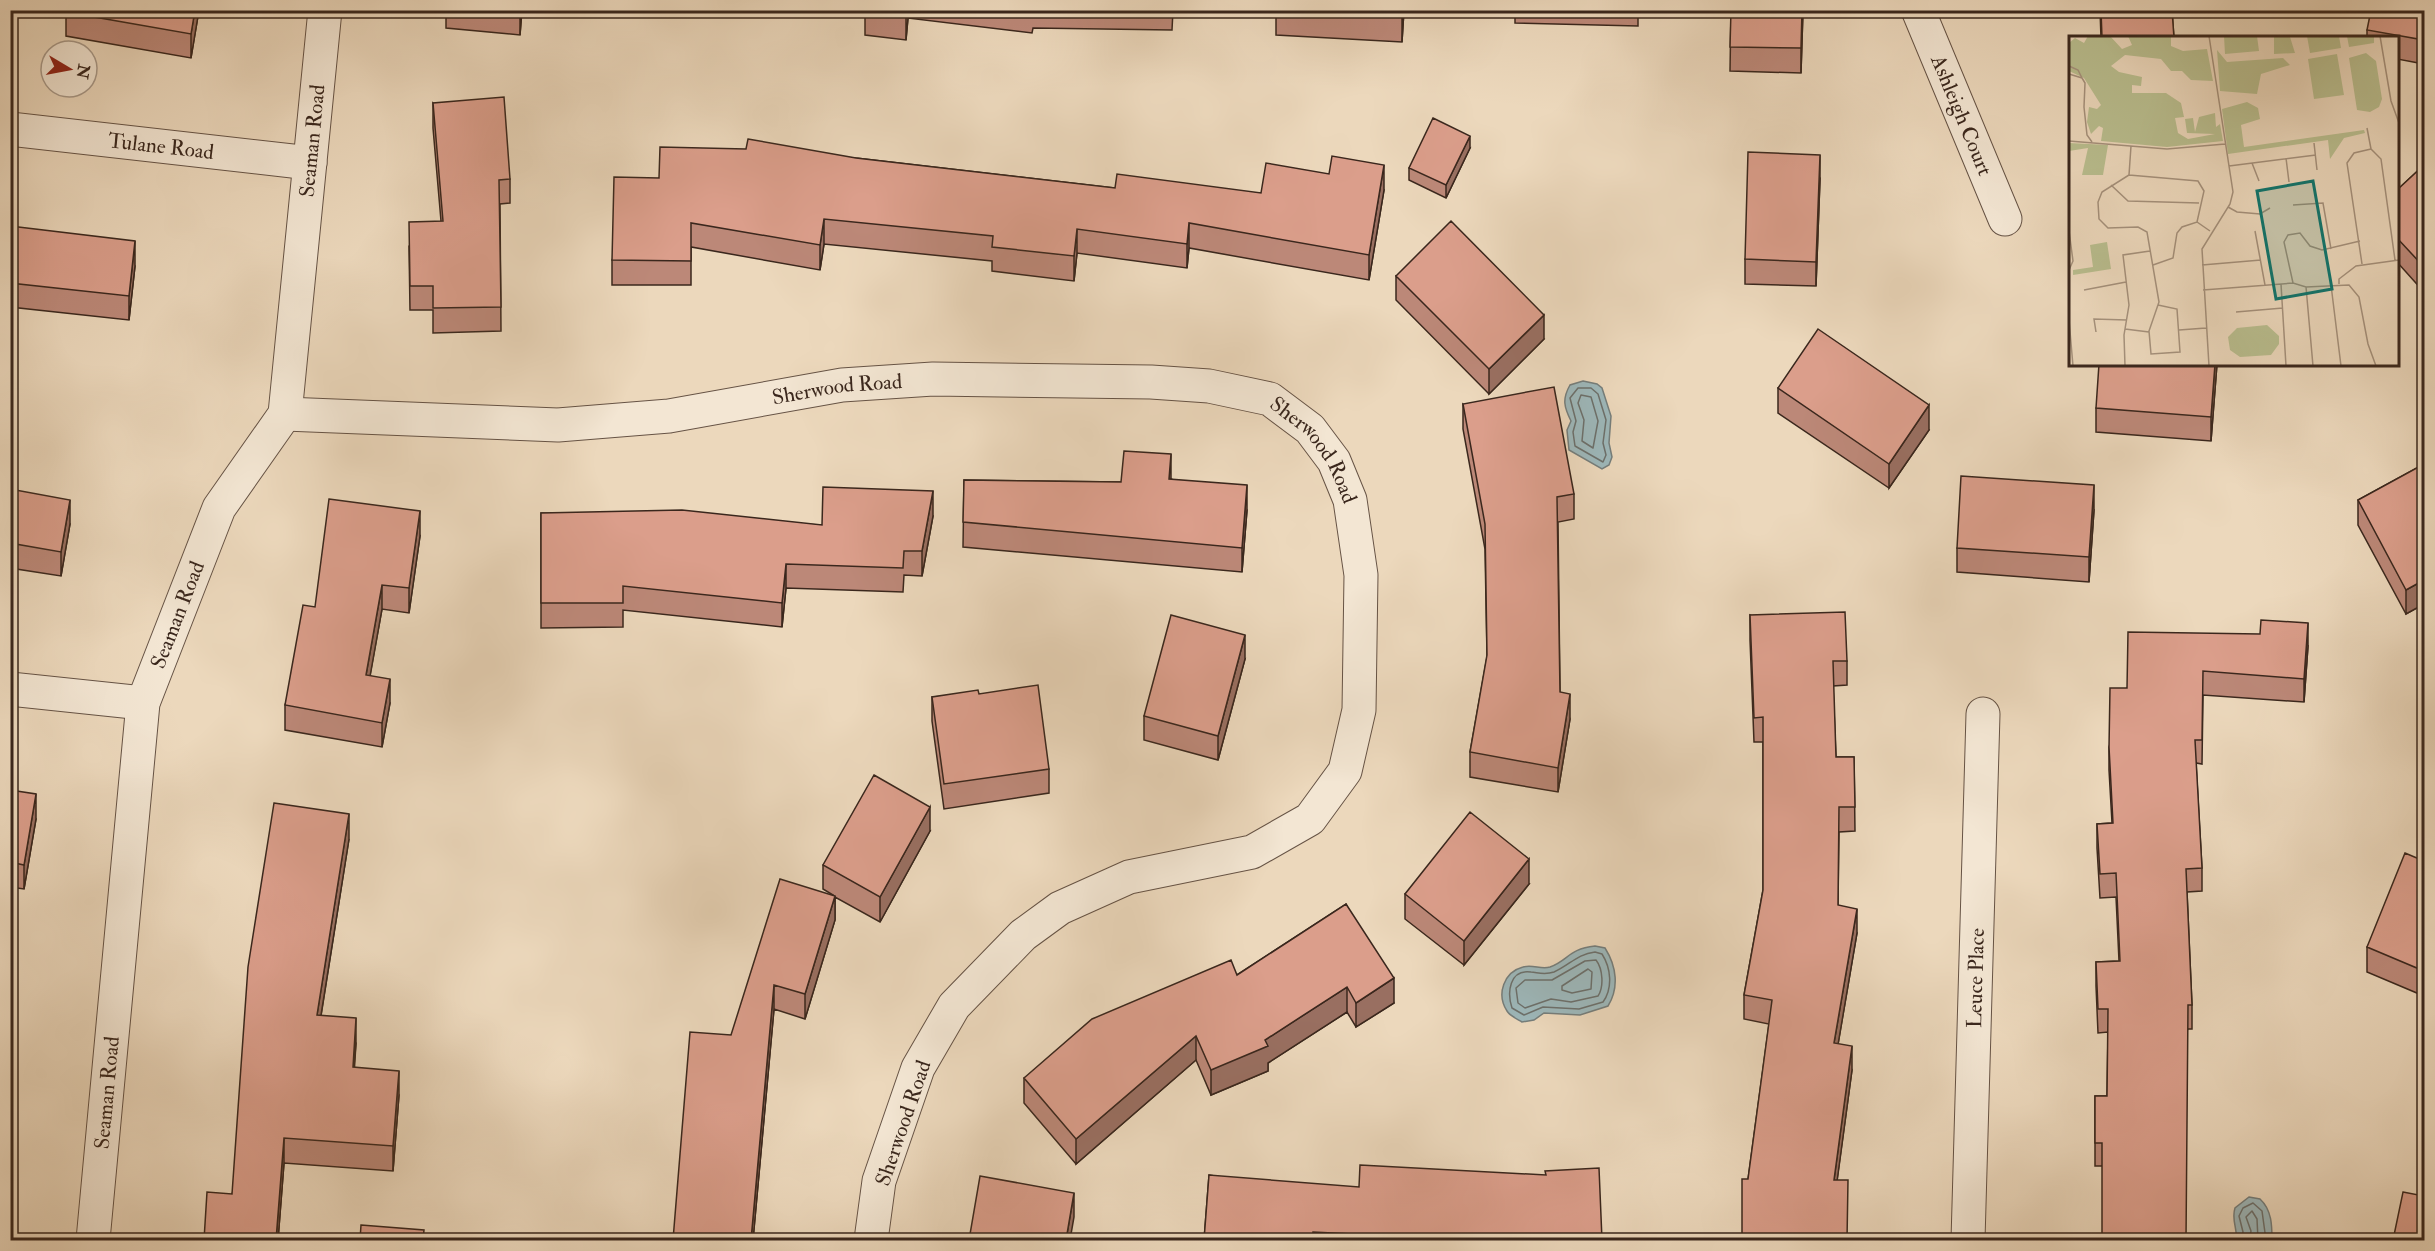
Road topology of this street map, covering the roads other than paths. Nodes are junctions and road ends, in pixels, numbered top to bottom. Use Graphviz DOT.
graph roads {
  1 [pos="325,10"];
  2 [pos="1918,10"];
  3 [pos="10,129"];
  4 [pos="310,163"];
  5 [pos="2005,219"];
  6 [pos="285,414"];
  7 [pos="10,689"];
  8 [pos="143,703"];
  9 [pos="1983,714"];
  10 [pos="93,1240"];
  11 [pos="872,1240"];
  12 [pos="1968,1240"];
  1 -- 4 [label="street, Seaman Road"];
  2 -- 5 [label="street, Ashleigh Court"];
  3 -- 4 [label="street, Tulane Road"];
  4 -- 6 [label="street, Seaman Road"];
  6 -- 8 [label="street, Seaman Road"];
  6 -- 11 [label="street, Sherwood Road"];
  7 -- 8 [label="street"];
  8 -- 10 [label="street, Seaman Road"];
  9 -- 12 [label="street, Leuce Place"];
}
